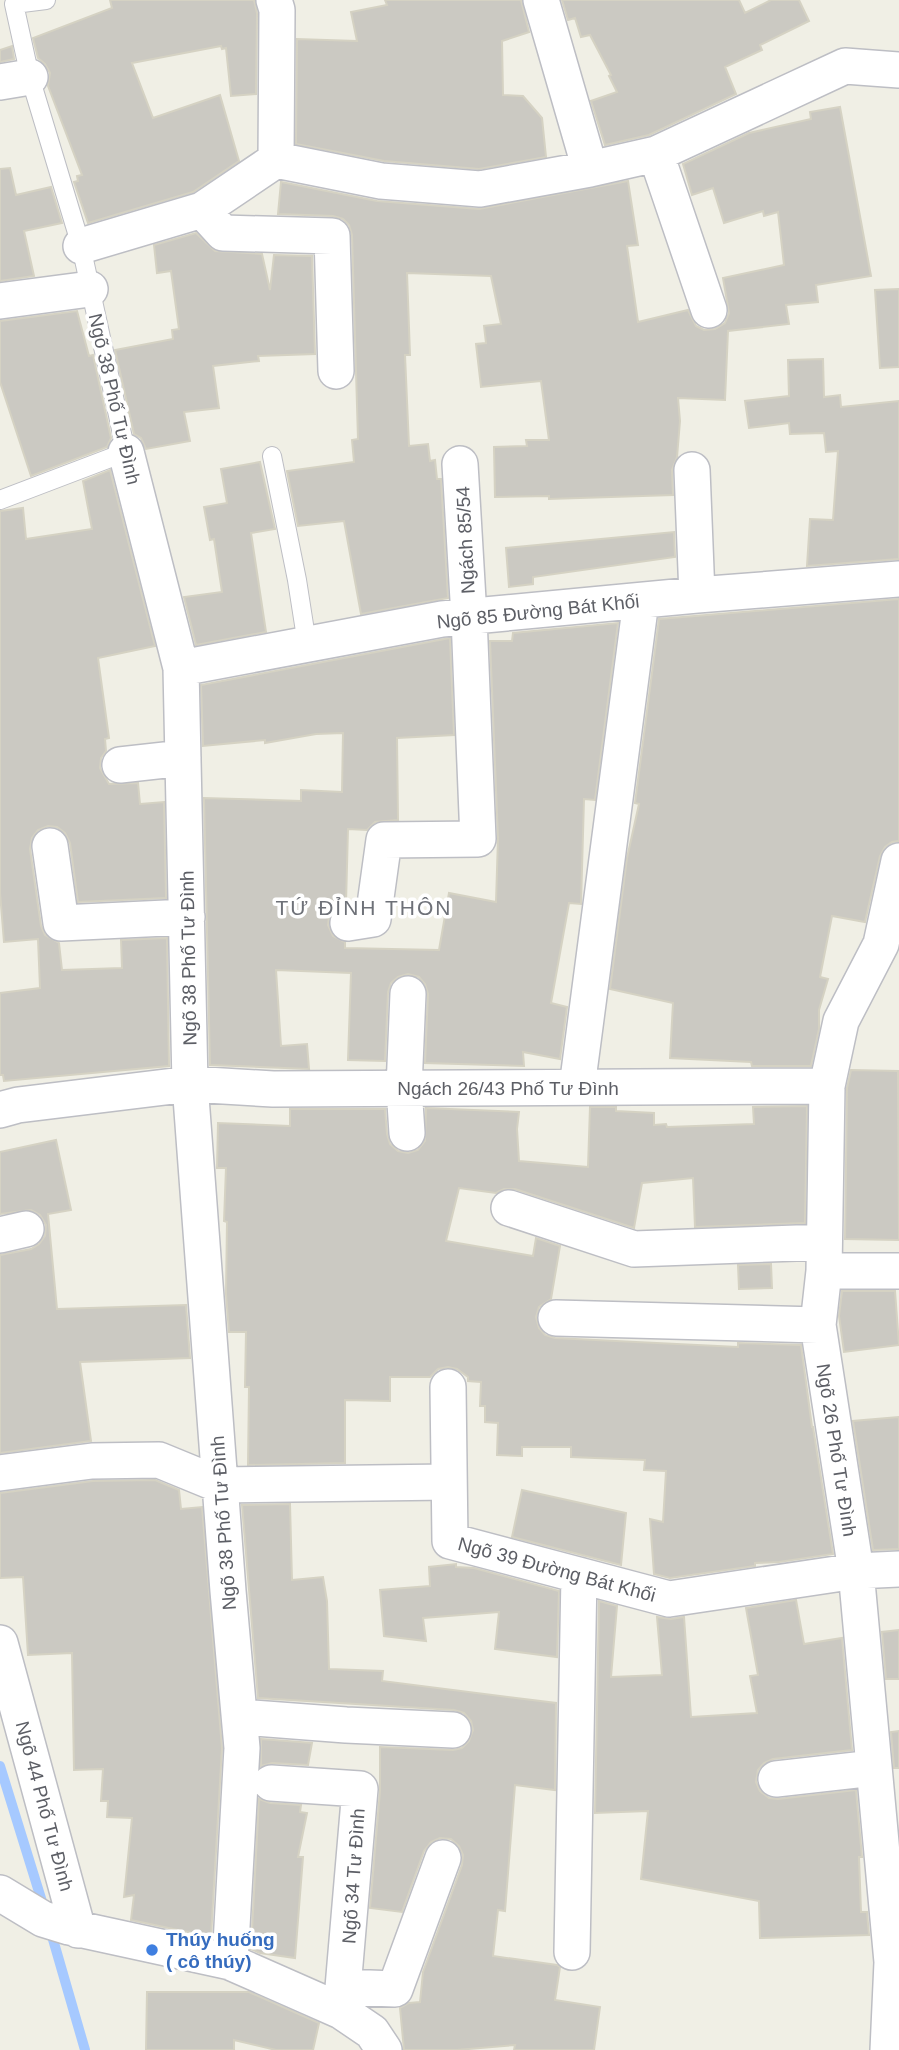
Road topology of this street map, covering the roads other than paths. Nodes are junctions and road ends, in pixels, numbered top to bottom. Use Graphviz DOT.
graph roads {
  1 [pos="46,0"];
  2 [pos="274,0"];
  3 [pos="541,0"];
  4 [pos="899,70"];
  5 [pos="15,79"];
  6 [pos="656,154"];
  7 [pos="276,160"];
  8 [pos="590,169"];
  9 [pos="202,210"];
  10 [pos="80,246"];
  11 [pos="90,289"];
  12 [pos="0,301"];
  13 [pos="709,310"];
  14 [pos="336,371"];
  15 [pos="126,452"];
  16 [pos="272,456"];
  17 [pos="460,464"];
  18 [pos="692,470"];
  19 [pos="0,500"];
  20 [pos="899,579"];
  21 [pos="697,595"];
  22 [pos="642,601"];
  23 [pos="469,617"];
  24 [pos="306,644"];
  25 [pos="181,668"];
  26 [pos="183,758"];
  27 [pos="120,765"];
  28 [pos="50,846"];
  29 [pos="899,861"];
  30 [pos="894,912"];
  31 [pos="187,917"];
  32 [pos="348,923"];
  33 [pos="408,993"];
  34 [pos="190,1084"];
  35 [pos="827,1086"];
  36 [pos="576,1087"];
  37 [pos="404,1088"];
  38 [pos="0,1110"];
  39 [pos="407,1133"];
  40 [pos="509,1208"];
  41 [pos="824,1256"];
  42 [pos="899,1271"];
  43 [pos="556,1318"];
  44 [pos="818,1325"];
  45 [pos="448,1387"];
  46 [pos="0,1473"];
  47 [pos="449,1482"];
  48 [pos="220,1485"];
  49 [pos="899,1569"];
  50 [pos="856,1571"];
  51 [pos="579,1576"];
  52 [pos="0,1643"];
  53 [pos="240,1717"];
  54 [pos="453,1730"];
  55 [pos="874,1768"];
  56 [pos="776,1779"];
  57 [pos="271,1783"];
  58 [pos="889,1832"];
  59 [pos="443,1858"];
  60 [pos="0,1893"];
  61 [pos="63,1925"];
  62 [pos="572,1952"];
  63 [pos="230,1962"];
  64 [pos="895,1988"];
  65 [pos="343,1999"];
  66 [pos="384,2050"];
  67 [pos="888,2050"];
  1 -- 5 [label="lane, Ngõ 38 Phố Tư Đình"];
  2 -- 7 [label="street"];
  3 -- 8 [label="street"];
  4 -- 6 [label="street"];
  5 -- 10 [label="lane, Ngõ 38 Phố Tư Đình"];
  6 -- 8 [label="street"];
  6 -- 13 [label="street"];
  7 -- 8 [label="street"];
  7 -- 9 [label="street"];
  9 -- 10 [label="street"];
  9 -- 14 [label="street"];
  10 -- 11 [label="lane, Ngõ 38 Phố Tư Đình"];
  11 -- 12 [label="street"];
  11 -- 15 [label="lane, Ngõ 38 Phố Tư Đình"];
  15 -- 19 [label="lane"];
  15 -- 25 [label="street, Ngõ 38 Phố Tư Đình"];
  16 -- 24 [label="lane"];
  17 -- 23 [label="street, Ngách 85/54"];
  18 -- 21 [label="street"];
  20 -- 21 [label="street, Ngõ 85 Đường Bát Khối"];
  21 -- 22 [label="street, Ngõ 85 Đường Bát Khối"];
  22 -- 23 [label="street, Ngõ 85 Đường Bát Khối"];
  22 -- 36 [label="street"];
  23 -- 24 [label="street, Ngõ 85 Đường Bát Khối"];
  23 -- 32 [label="street, Ngách 85/54"];
  24 -- 25 [label="street, Ngõ 85 Đường Bát Khối"];
  25 -- 26 [label="street, Ngõ 38 Phố Tư Đình"];
  26 -- 27 [label="street"];
  26 -- 31 [label="street, Ngõ 38 Phố Tư Đình"];
  28 -- 31 [label="street"];
  29 -- 30 [label="street, Ngõ 26 Phố Tư Đình"];
  30 -- 35 [label="street, Ngõ 26 Phố Tư Đình"];
  31 -- 34 [label="street, Ngõ 38 Phố Tư Đình"];
  33 -- 37 [label="street"];
  34 -- 37 [label="street, Ngách 26/43 Phố Tư Đình"];
  34 -- 38 [label="street, Ngách 26/43 Phố Tư Đình"];
  34 -- 48 [label="street, Ngõ 38 Phố Tư Đình"];
  35 -- 36 [label="street, Ngách 26/43 Phố Tư Đình"];
  35 -- 41 [label="street, Ngõ 26 Phố Tư Đình"];
  36 -- 37 [label="street, Ngách 26/43 Phố Tư Đình"];
  37 -- 39 [label="street"];
  40 -- 41 [label="street"];
  41 -- 42 [label="street"];
  41 -- 44 [label="street, Ngõ 26 Phố Tư Đình"];
  43 -- 44 [label="street"];
  44 -- 50 [label="street, Ngõ 26 Phố Tư Đình"];
  45 -- 47 [label="street, Ngõ 39 Đường Bát Khối"];
  46 -- 48 [label="street"];
  47 -- 48 [label="street"];
  47 -- 51 [label="street, Ngõ 39 Đường Bát Khối"];
  48 -- 53 [label="street, Ngõ 38 Phố Tư Đình"];
  49 -- 50 [label="street, Ngõ 39 Đường Bát Khối"];
  50 -- 51 [label="street, Ngõ 39 Đường Bát Khối"];
  50 -- 55 [label="street, Ngõ 26 Phố Tư Đình"];
  51 -- 62 [label="street"];
  52 -- 61 [label="street, Ngõ 44 Phố Tư Đình"];
  53 -- 54 [label="street"];
  53 -- 63 [label="street, Ngõ 38 Phố Tư Đình"];
  55 -- 56 [label="street"];
  55 -- 58 [label="street, Ngõ 26 Phố Tư Đình"];
  57 -- 65 [label="street, Ngõ 34 Tư Đình"];
  58 -- 64 [label="street, Ngõ 26 Phố Tư Đình"];
  59 -- 65 [label="street"];
  60 -- 61 [label="street"];
  61 -- 63 [label="street"];
  63 -- 65 [label="street"];
  64 -- 67 [label="street, Ngõ 26 Phố Tư Đình"];
  65 -- 66 [label="street"];
}
